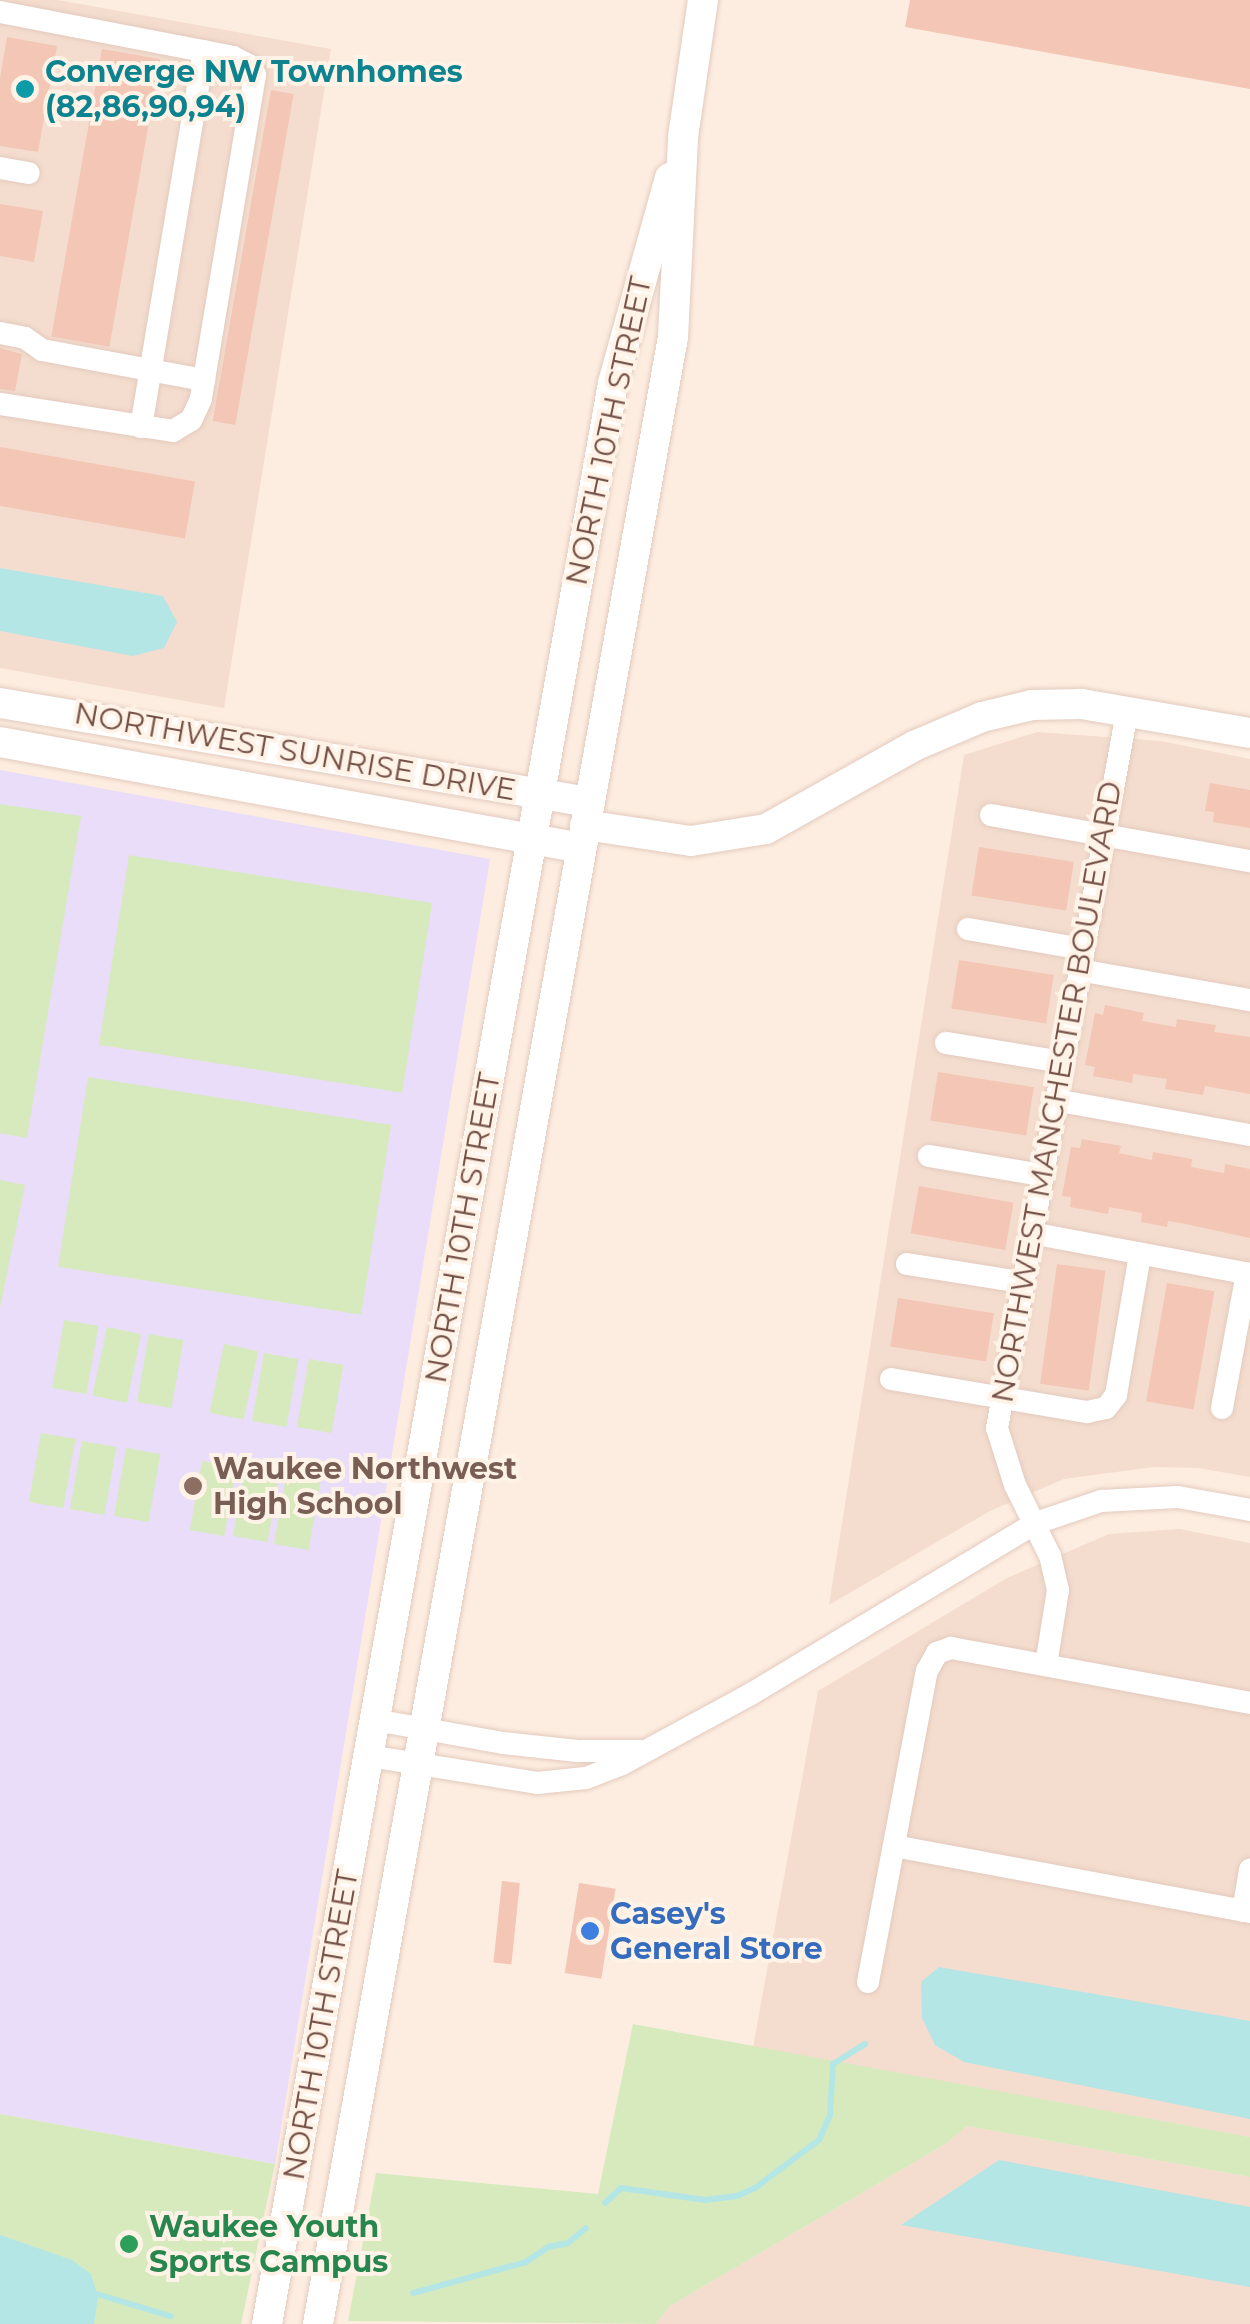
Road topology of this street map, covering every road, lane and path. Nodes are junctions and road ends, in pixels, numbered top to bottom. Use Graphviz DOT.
graph roads {
  1 [pos="703,0"];
  2 [pos="0,12"];
  3 [pos="204,51"];
  4 [pos="683,137"];
  5 [pos="0,168"];
  6 [pos="29,173"];
  7 [pos="0,333"];
  8 [pos="150,370"];
  9 [pos="204,380"];
  10 [pos="0,404"];
  11 [pos="141,427"];
  12 [pos="0,702"];
  13 [pos="1126,712"];
  14 [pos="1250,733"];
  15 [pos="0,742"];
  16 [pos="540,793"];
  17 [pos="992,815"];
  18 [pos="585,825"];
  19 [pos="1104,835"];
  20 [pos="532,839"];
  21 [pos="1250,862"];
  22 [pos="968,930"];
  23 [pos="1081,959"];
  24 [pos="1250,1000"];
  25 [pos="946,1043"];
  26 [pos="1062,1062"];
  27 [pos="1056,1100"];
  28 [pos="1250,1135"];
  29 [pos="929,1156"];
  30 [pos="1041,1175"];
  31 [pos="1031,1233"];
  32 [pos="1140,1255"];
  33 [pos="907,1264"];
  34 [pos="1248,1274"];
  35 [pos="1020,1282"];
  36 [pos="891,1379"];
  37 [pos="1001,1397"];
  38 [pos="1222,1408"];
  39 [pos="1250,1510"];
  40 [pos="1036,1523"];
  41 [pos="1046,1665"];
  42 [pos="1250,1703"];
  43 [pos="375,1720"];
  44 [pos="424,1728"];
  45 [pos="645,1751"];
  46 [pos="369,1756"];
  47 [pos="417,1765"];
  48 [pos="894,1846"];
  49 [pos="1250,1870"];
  50 [pos="1246,1911"];
  51 [pos="868,1982"];
  52 [pos="268,2324"];
  53 [pos="318,2324"];
  1 -- 4 [label="main road, NORTH 10TH STREET"];
  2 -- 3 [label="street"];
  3 -- 8 [label="street"];
  3 -- 9 [label="street"];
  4 -- 16 [label="main road, NORTH 10TH STREET"];
  4 -- 18 [label="main road, NORTH 10TH STREET"];
  5 -- 6 [label="street"];
  7 -- 8 [label="street"];
  8 -- 9 [label="street"];
  8 -- 11 [label="street"];
  9 -- 11 [label="street"];
  10 -- 11 [label="street"];
  12 -- 16 [label="main road, NORTHWEST SUNRISE DRIVE"];
  13 -- 14 [label="main road, NORTHWEST SUNRISE DRIVE"];
  13 -- 18 [label="main road, NORTHWEST SUNRISE DRIVE"];
  13 -- 19 [label="street, NORTHWEST MANCHESTER BOULEVARD"];
  15 -- 20 [label="main road, NORTHWEST SUNRISE DRIVE"];
  16 -- 18 [label="main road, NORTHWEST SUNRISE DRIVE"];
  16 -- 20 [label="main road, NORTH 10TH STREET"];
  17 -- 19 [label="street"];
  18 -- 20 [label="main road, NORTHWEST SUNRISE DRIVE"];
  18 -- 44 [label="main road, NORTH 10TH STREET"];
  19 -- 21 [label="street"];
  19 -- 23 [label="street, NORTHWEST MANCHESTER BOULEVARD"];
  20 -- 43 [label="main road, NORTH 10TH STREET"];
  22 -- 23 [label="street"];
  23 -- 24 [label="street"];
  23 -- 26 [label="street, NORTHWEST MANCHESTER BOULEVARD"];
  25 -- 26 [label="street"];
  26 -- 27 [label="street, NORTHWEST MANCHESTER BOULEVARD"];
  27 -- 28 [label="street"];
  27 -- 30 [label="street, NORTHWEST MANCHESTER BOULEVARD"];
  29 -- 30 [label="street"];
  30 -- 31 [label="street, NORTHWEST MANCHESTER BOULEVARD"];
  31 -- 32 [label="street"];
  31 -- 35 [label="street, NORTHWEST MANCHESTER BOULEVARD"];
  32 -- 34 [label="street"];
  32 -- 37 [label="street"];
  33 -- 35 [label="street"];
  34 -- 38 [label="street"];
  35 -- 37 [label="street, NORTHWEST MANCHESTER BOULEVARD"];
  36 -- 37 [label="street"];
  37 -- 40 [label="street, NORTHWEST MANCHESTER BOULEVARD"];
  39 -- 40 [label="street"];
  40 -- 41 [label="street, NORTHWEST MANCHESTER BOULEVARD"];
  40 -- 45 [label="street"];
  41 -- 42 [label="street"];
  41 -- 48 [label="street"];
  43 -- 44 [label="street"];
  43 -- 46 [label="main road, NORTH 10TH STREET"];
  44 -- 45 [label="street"];
  44 -- 47 [label="main road, NORTH 10TH STREET"];
  45 -- 47 [label="street"];
  46 -- 47 [label="street"];
  46 -- 52 [label="main road, NORTH 10TH STREET"];
  47 -- 53 [label="main road, NORTH 10TH STREET"];
  48 -- 50 [label="street"];
  48 -- 51 [label="street"];
  49 -- 50 [label="street"];
}
